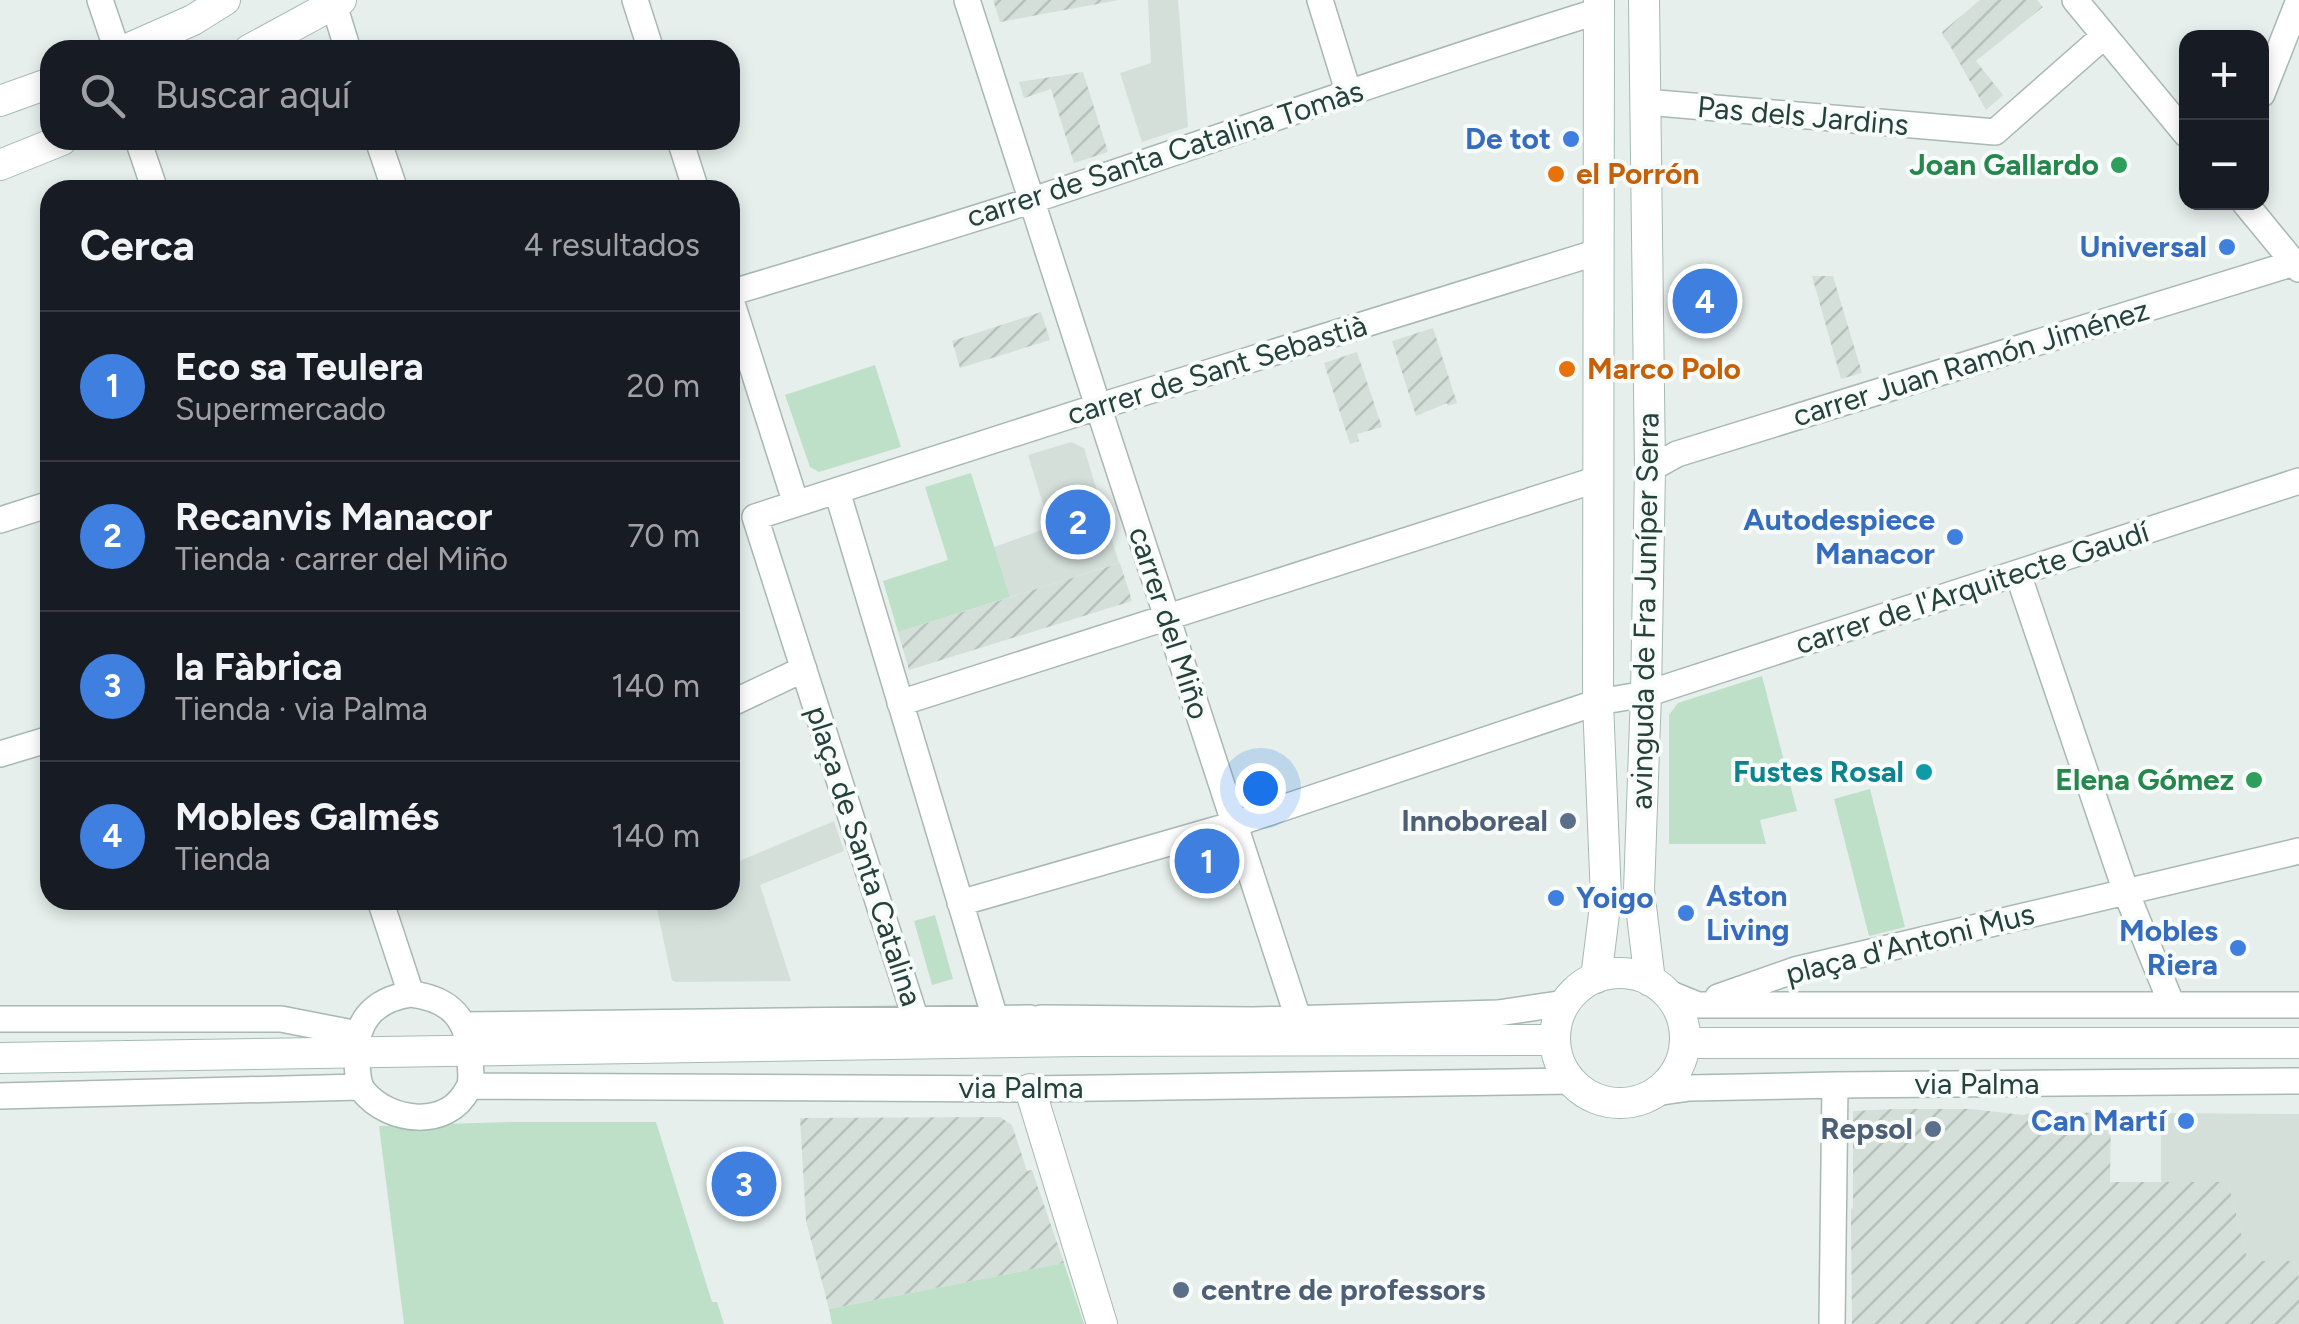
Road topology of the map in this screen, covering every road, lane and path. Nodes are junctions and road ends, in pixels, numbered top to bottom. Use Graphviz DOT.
graph roads {
  1 [pos="100,0"];
  2 [pos="225,0"];
  3 [pos="635,0"];
  4 [pos="967,0"];
  5 [pos="1320,0"];
  6 [pos="2299,0"];
  7 [pos="1650,2"];
  8 [pos="338,3"];
  9 [pos="1599,5"];
  10 [pos="2091,13"];
  11 [pos="114,40"];
  12 [pos="148,40"];
  13 [pos="268,40"];
  14 [pos="346,40"];
  15 [pos="648,40"];
  16 [pos="2269,76"];
  17 [pos="40,86"];
  18 [pos="1349,94"];
  19 [pos="0,100"];
  20 [pos="1646,102"];
  21 [pos="2179,125"];
  22 [pos="40,149"];
  23 [pos="141,150"];
  24 [pos="381,150"];
  25 [pos="683,150"];
  26 [pos="0,165"];
  27 [pos="152,180"];
  28 [pos="392,180"];
  29 [pos="693,180"];
  30 [pos="1030,200"];
  31 [pos="2251,210"];
  32 [pos="1598,252"];
  33 [pos="2297,266"];
  34 [pos="740,292"];
  35 [pos="740,327"];
  36 [pos="1097,407"];
  37 [pos="1650,469"];
  38 [pos="1598,480"];
  39 [pos="2299,481"];
  40 [pos="836,491"];
  41 [pos="796,504"];
  42 [pos="40,507"];
  43 [pos="755,517"];
  44 [pos="0,520"];
  45 [pos="740,522"];
  46 [pos="2018,574"];
  47 [pos="1169,618"];
  48 [pos="804,669"];
  49 [pos="1646,694"];
  50 [pos="740,699"];
  51 [pos="1598,702"];
  52 [pos="900,703"];
  53 [pos="40,742"];
  54 [pos="0,754"];
  55 [pos="1235,824"];
  56 [pos="2299,851"];
  57 [pos="2126,892"];
  58 [pos="960,903"];
  59 [pos="383,910"];
  60 [pos="1596,978"];
  61 [pos="1658,987"];
  62 [pos="411,994"];
  63 [pos="1565,1004"];
  64 [pos="1698,1004"];
  65 [pos="2172,1004"];
  66 [pos="2299,1004"];
  67 [pos="995,1018"];
  68 [pos="1030,1018"];
  69 [pos="1298,1018"];
  70 [pos="0,1019"];
  71 [pos="916,1020"];
  72 [pos="467,1037"];
  73 [pos="1555,1040"];
  74 [pos="1082,1041"];
  75 [pos="357,1043"];
  76 [pos="1684,1043"];
  77 [pos="2299,1043"];
  78 [pos="0,1058"];
  79 [pos="1571,1081"];
  80 [pos="2299,1081"];
  81 [pos="1835,1085"];
  82 [pos="471,1086"];
  83 [pos="360,1087"];
  84 [pos="1030,1089"];
  85 [pos="1655,1093"];
  86 [pos="0,1096"];
  87 [pos="1102,1324"];
  88 [pos="1832,1324"];
  1 -- 11 [label="street"];
  2 -- 12 [label="main road"];
  3 -- 15 [label="street"];
  4 -- 30 [label="street, carrer del Miño"];
  5 -- 18 [label="street"];
  6 -- 16 [label="street"];
  7 -- 20 [label="main road, avinguda de Fra Juníper Serra"];
  8 -- 13 [label="main road"];
  8 -- 14 [label="street"];
  9 -- 18 [label="street, carrer de Santa Catalina Tomàs"];
  9 -- 32 [label="main road, avinguda de Fra Juníper Serra"];
  10 -- 20 [label="street, Pas dels Jardins"];
  10 -- 21 [label="street"];
  17 -- 19 [label="main road"];
  18 -- 30 [label="street, carrer de Santa Catalina Tomàs"];
  20 -- 37 [label="main road, avinguda de Fra Juníper Serra"];
  22 -- 26 [label="main road"];
  23 -- 27 [label="street"];
  24 -- 28 [label="street"];
  25 -- 29 [label="street"];
  30 -- 34 [label="street, carrer de Santa Catalina Tomàs"];
  30 -- 36 [label="street, carrer del Miño"];
  31 -- 33 [label="street"];
  32 -- 36 [label="street, carrer de Sant Sebastià"];
  32 -- 38 [label="main road, avinguda de Fra Juníper Serra"];
  33 -- 37 [label="street, carrer Juan Ramón Jiménez"];
  35 -- 41 [label="street"];
  36 -- 40 [label="street, carrer de Sant Sebastià"];
  36 -- 47 [label="street, carrer del Miño"];
  37 -- 49 [label="main road, avinguda de Fra Juníper Serra"];
  38 -- 47 [label="street"];
  38 -- 51 [label="main road, avinguda de Fra Juníper Serra"];
  39 -- 46 [label="street, carrer de l'Arquitecte Gaudí"];
  40 -- 41 [label="street"];
  40 -- 52 [label="street"];
  41 -- 43 [label="street"];
  42 -- 44 [label="street"];
  43 -- 45 [label="street"];
  43 -- 48 [label="street, plaça de Santa Catalina"];
  46 -- 49 [label="street, carrer de l'Arquitecte Gaudí"];
  46 -- 57 [label="street"];
  47 -- 52 [label="street"];
  47 -- 55 [label="street, carrer del Miño"];
  48 -- 50 [label="street"];
  48 -- 71 [label="street, plaça de Santa Catalina"];
  49 -- 51 [label="street, carrer de l'Arquitecte Gaudí"];
  49 -- 61 [label="main road, avinguda de Fra Juníper Serra"];
  51 -- 55 [label="street, carrer de l'Arquitecte Gaudí"];
  51 -- 60 [label="main road, avinguda de Fra Juníper Serra"];
  52 -- 58 [label="street"];
  53 -- 54 [label="street"];
  55 -- 58 [label="street, carrer de l'Arquitecte Gaudí"];
  55 -- 69 [label="street, carrer del Miño"];
  56 -- 57 [label="street, plaça d'Antoni Mus"];
  57 -- 64 [label="street, plaça d'Antoni Mus"];
  57 -- 65 [label="street"];
  58 -- 67 [label="street"];
  59 -- 62 [label="street"];
  60 -- 61 [label="main road"];
  60 -- 63 [label="main road"];
  61 -- 64 [label="street"];
  61 -- 76 [label="main road"];
  62 -- 72 [label="street"];
  62 -- 75 [label="street"];
  63 -- 69 [label="street, via Palma"];
  63 -- 73 [label="main road"];
  64 -- 65 [label="street"];
  65 -- 66 [label="street"];
  67 -- 68 [label="street, via Palma"];
  67 -- 71 [label="street, plaça de Santa Catalina"];
  68 -- 69 [label="street, via Palma"];
  68 -- 74 [label="street, via Palma"];
  70 -- 75 [label="street"];
  71 -- 72 [label="street"];
  72 -- 74 [label="main road"];
  72 -- 75 [label="main road"];
  72 -- 82 [label="street"];
  73 -- 74 [label="main road"];
  73 -- 79 [label="main road"];
  75 -- 78 [label="main road"];
  75 -- 83 [label="street"];
  76 -- 77 [label="main road, via Palma"];
  76 -- 85 [label="main road"];
  79 -- 84 [label="street, via Palma"];
  79 -- 85 [label="main road"];
  80 -- 81 [label="street, via Palma"];
  81 -- 85 [label="street, via Palma"];
  81 -- 88 [label="street"];
  82 -- 83 [label="street"];
  82 -- 84 [label="street, via Palma"];
  83 -- 86 [label="street"];
  84 -- 87 [label="main road"];
}
